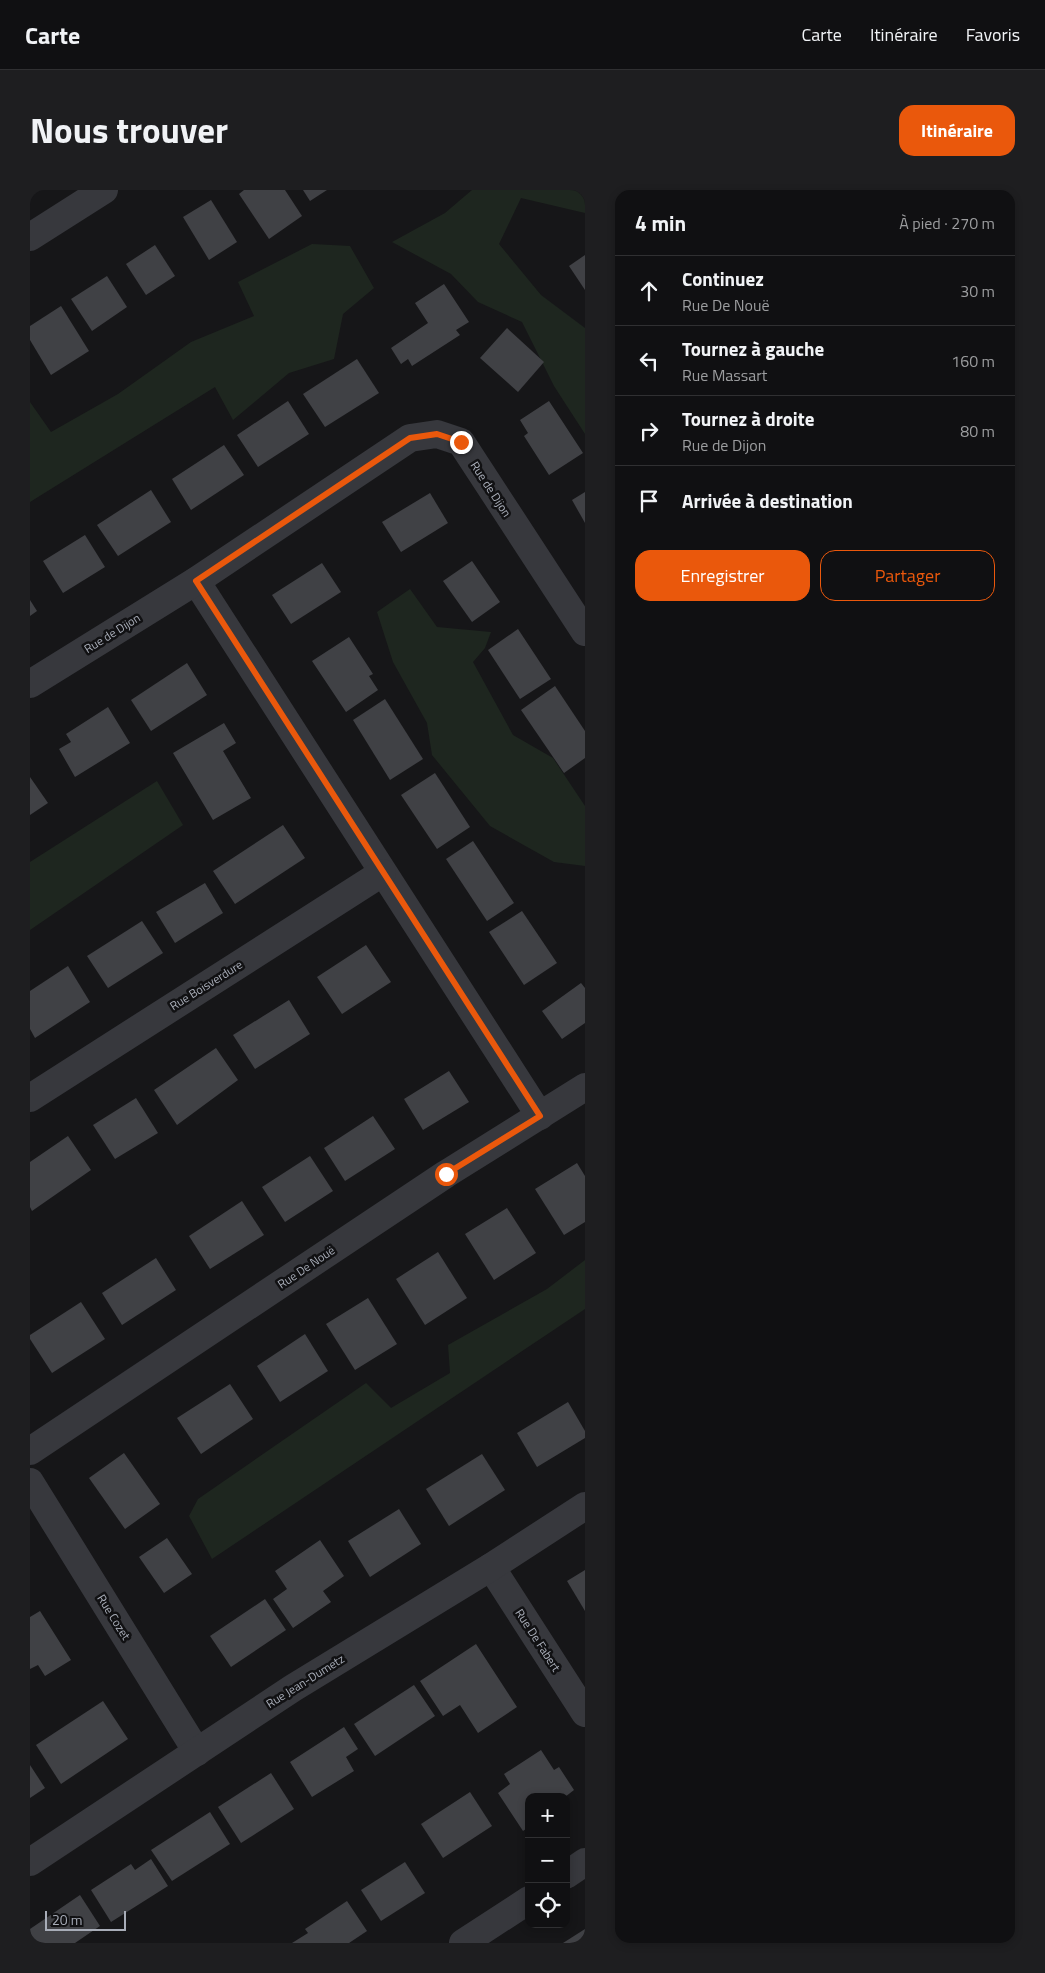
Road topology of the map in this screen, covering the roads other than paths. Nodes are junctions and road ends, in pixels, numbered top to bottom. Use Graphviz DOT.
graph roads {
  1 [pos="104,190"];
  2 [pos="30,237"];
  3 [pos="196,581"];
  4 [pos="585,632"];
  5 [pos="30,684"];
  6 [pos="382,874"];
  7 [pos="585,1087"];
  8 [pos="30,1098"];
  9 [pos="540,1116"];
  10 [pos="30,1451"];
  11 [pos="30,1482"];
  12 [pos="585,1506"];
  13 [pos="491,1567"];
  14 [pos="585,1713"];
  15 [pos="197,1752"];
  16 [pos="30,1862"];
  17 [pos="585,1862"];
  18 [pos="570,1872"];
  19 [pos="525,1903"];
  20 [pos="463,1943"];
  1 -- 2 [label="street"];
  3 -- 4 [label="street, Rue de Dijon"];
  3 -- 5 [label="street, Rue de Dijon"];
  3 -- 6 [label="street"];
  6 -- 8 [label="street, Rue Boisverdure"];
  6 -- 9 [label="street"];
  7 -- 9 [label="street, Rue De Nouë"];
  9 -- 10 [label="street, Rue De Nouë"];
  11 -- 15 [label="street, Rue Cozet"];
  12 -- 13 [label="street, Rue Jean-Dumetz"];
  13 -- 14 [label="street, Rue De Fabert"];
  13 -- 15 [label="street, Rue Jean-Dumetz"];
  15 -- 16 [label="street, Rue Jean-Dumetz"];
  17 -- 18 [label="street"];
  19 -- 20 [label="street"];
}
